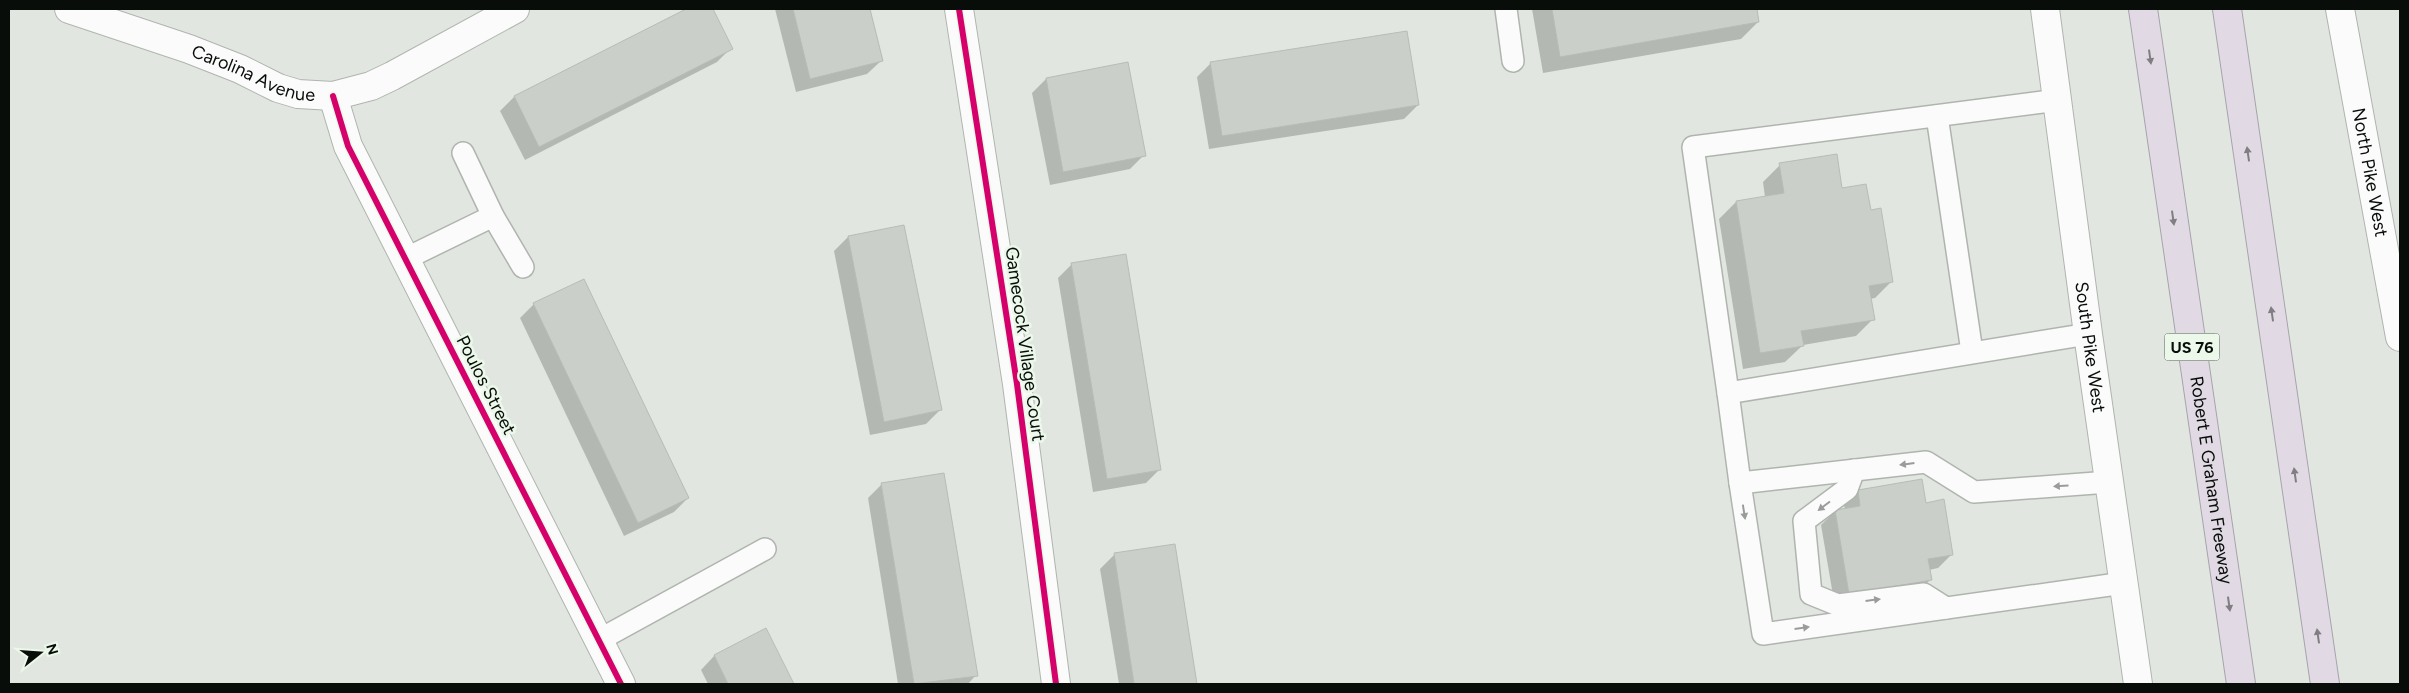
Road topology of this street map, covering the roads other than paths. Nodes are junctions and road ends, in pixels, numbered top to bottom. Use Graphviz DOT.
graph roads {
  1 [pos="69,9"];
  2 [pos="516,9"];
  3 [pos="959,9"];
  4 [pos="1506,9"];
  5 [pos="2045,9"];
  6 [pos="2143,9"];
  7 [pos="2227,9"];
  8 [pos="2340,9"];
  9 [pos="1513,61"];
  10 [pos="332,96"];
  11 [pos="2058,100"];
  12 [pos="1937,116"];
  13 [pos="463,153"];
  14 [pos="492,216"];
  15 [pos="405,259"];
  16 [pos="523,267"];
  17 [pos="2088,334"];
  18 [pos="2400,337"];
  19 [pos="1972,352"];
  20 [pos="1728,393"];
  21 [pos="1854,470"];
  22 [pos="2109,482"];
  23 [pos="1740,483"];
  24 [pos="765,549"];
  25 [pos="2124,583"];
  26 [pos="1946,608"];
  27 [pos="599,640"];
  28 [pos="621,684"];
  29 [pos="1056,684"];
  30 [pos="2138,684"];
  31 [pos="2241,684"];
  32 [pos="2325,684"];
  1 -- 10 [label="street, Carolina Avenue"];
  2 -- 10 [label="street, Carolina Avenue"];
  3 -- 29 [label="street, Gamecock Village Court"];
  4 -- 9 [label="lane"];
  5 -- 11 [label="street, South Pike West"];
  6 -- 31 [label="highway, Robert E Graham Freeway / US 76, one-way"];
  32 -- 7 [label="highway, one-way"];
  8 -- 18 [label="street, North Pike West"];
  10 -- 15 [label="street, Poulos Street"];
  11 -- 12 [label="lane"];
  11 -- 17 [label="street, South Pike West"];
  12 -- 19 [label="lane"];
  12 -- 20 [label="lane"];
  13 -- 14 [label="lane"];
  14 -- 15 [label="lane"];
  14 -- 16 [label="lane"];
  15 -- 27 [label="street, Poulos Street"];
  17 -- 19 [label="lane"];
  17 -- 22 [label="street, South Pike West"];
  19 -- 20 [label="lane"];
  20 -- 23 [label="lane"];
  22 -- 21 [label="lane, one-way"];
  21 -- 23 [label="lane"];
  21 -- 26 [label="lane, one-way"];
  22 -- 25 [label="street, South Pike West"];
  23 -- 26 [label="lane, one-way"];
  24 -- 27 [label="lane"];
  25 -- 26 [label="lane"];
  25 -- 30 [label="street, South Pike West"];
  27 -- 28 [label="street, Poulos Street"];
}
